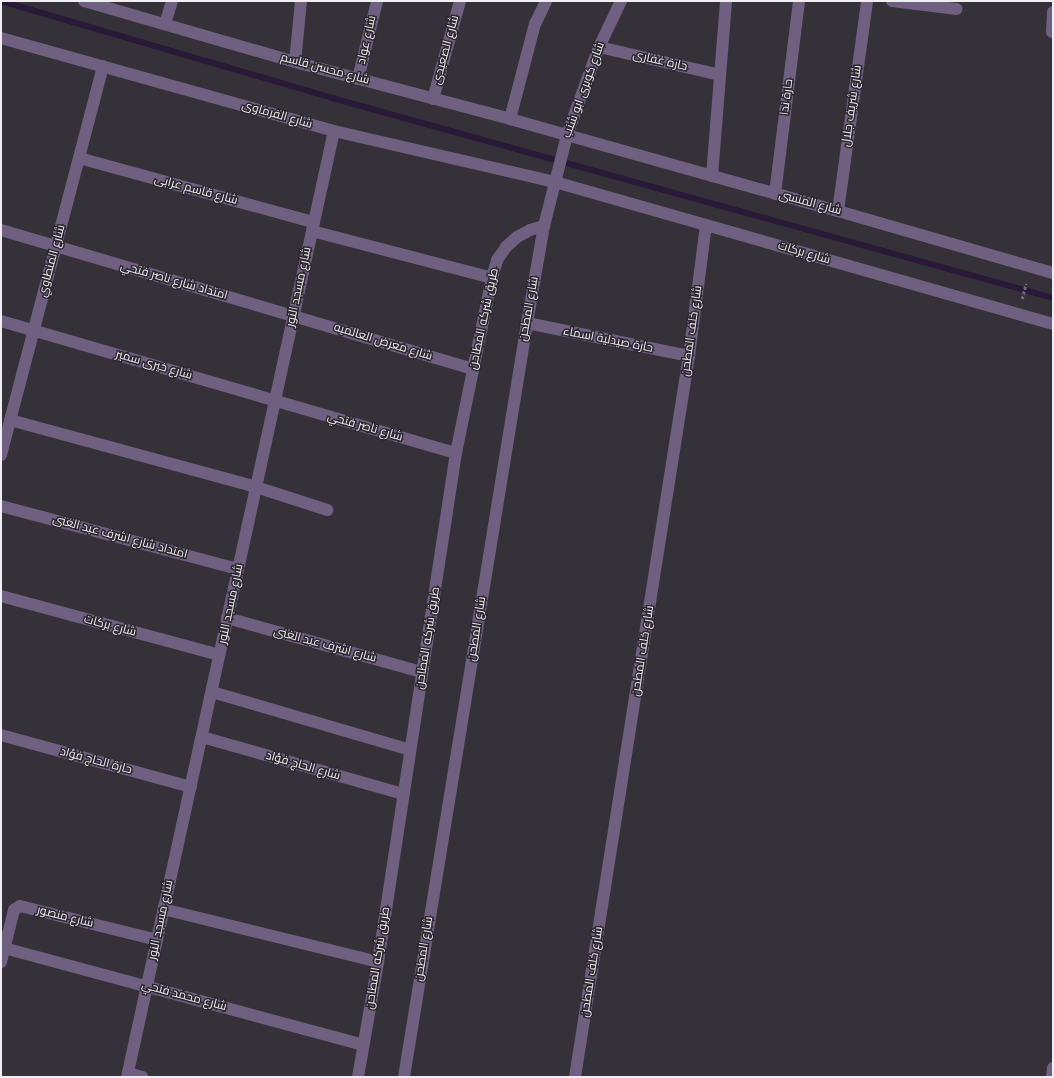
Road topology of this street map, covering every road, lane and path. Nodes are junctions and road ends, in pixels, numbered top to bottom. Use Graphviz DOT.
graph roads {
  1 [pos="84,1"];
  2 [pos="172,1"];
  3 [pos="301,1"];
  4 [pos="376,1"];
  5 [pos="460,1"];
  6 [pos="546,1"];
  7 [pos="620,1"];
  8 [pos="726,1"];
  9 [pos="799,1"];
  10 [pos="866,1"];
  11 [pos="892,1"];
  12 [pos="905,2"];
  13 [pos="957,9"];
  14 [pos="1053,12"];
  15 [pos="165,24"];
  16 [pos="1052,32"];
  17 [pos="1,38"];
  18 [pos="599,47"];
  19 [pos="295,62"];
  20 [pos="103,66"];
  21 [pos="720,75"];
  22 [pos="358,79"];
  23 [pos="433,99"];
  24 [pos="510,119"];
  25 [pos="334,131"];
  26 [pos="567,135"];
  27 [pos="79,158"];
  28 [pos="712,176"];
  29 [pos="555,182"];
  30 [pos="775,194"];
  31 [pos="838,211"];
  32 [pos="706,225"];
  33 [pos="544,226"];
  34 [pos="313,227"];
  35 [pos="1,230"];
  36 [pos="56,247"];
  37 [pos="1053,273"];
  38 [pos="1028,276"];
  39 [pos="492,278"];
  40 [pos="1022,300"];
  41 [pos="293,316"];
  42 [pos="1,321"];
  43 [pos="527,323"];
  44 [pos="1053,324"];
  45 [pos="34,331"];
  46 [pos="689,356"];
  47 [pos="473,369"];
  48 [pos="274,400"];
  49 [pos="10,420"];
  50 [pos="456,453"];
  51 [pos="1,455"];
  52 [pos="256,488"];
  53 [pos="1,506"];
  54 [pos="327,510"];
  55 [pos="238,569"];
  56 [pos="1,596"];
  57 [pos="227,618"];
  58 [pos="220,655"];
  59 [pos="422,672"];
  60 [pos="212,692"];
  61 [pos="1,735"];
  62 [pos="202,737"];
  63 [pos="410,750"];
  64 [pos="191,787"];
  65 [pos="403,794"];
  66 [pos="164,909"];
  67 [pos="157,940"];
  68 [pos="4,948"];
  69 [pos="1,962"];
  70 [pos="378,962"];
  71 [pos="146,986"];
  72 [pos="363,1045"];
  73 [pos="1053,1068"];
  74 [pos="127,1075"];
  75 [pos="142,1077"];
  76 [pos="358,1077"];
  77 [pos="404,1077"];
  78 [pos="576,1077"];
  79 [pos="1052,1077"];
  1 -- 15 [label="street, شارع محسن قاسم"];
  2 -- 15 [label="street"];
  3 -- 19 [label="street"];
  4 -- 22 [label="street, شارع عواد"];
  5 -- 23 [label="street, شارع الصعيدى"];
  6 -- 24 [label="street"];
  7 -- 18 [label="street, شارع كوبرى ابو شنب"];
  8 -- 21 [label="street"];
  9 -- 30 [label="street, حارة ندا"];
  10 -- 31 [label="street, شارع شريف جلال"];
  11 -- 12 [label="street"];
  12 -- 13 [label="street"];
  14 -- 16 [label="street"];
  15 -- 19 [label="street, شارع محسن قاسم"];
  17 -- 20 [label="street, شارع الفرماوى"];
  18 -- 21 [label="street, حارة غفارى"];
  18 -- 26 [label="street, شارع كوبرى ابو شنب"];
  19 -- 22 [label="street, شارع محسن قاسم"];
  20 -- 25 [label="street, شارع الفرماوى"];
  20 -- 27 [label="street, شارع المنطاوي"];
  21 -- 28 [label="street"];
  22 -- 23 [label="street, شارع محسن قاسم"];
  23 -- 24 [label="street, شارع محسن قاسم"];
  24 -- 26 [label="street, شارع محسن قاسم"];
  25 -- 29 [label="street, شارع الفرماوى"];
  25 -- 34 [label="street, شارع مسجد النور"];
  26 -- 28 [label="street, شارع المنسى"];
  26 -- 29 [label="street, شارع كوبرى ابو شنب"];
  27 -- 34 [label="street, شارع قاسم عرابى"];
  27 -- 36 [label="street, شارع المنطاوي"];
  28 -- 30 [label="street, شارع المنسى"];
  29 -- 32 [label="street, شارع بركات"];
  29 -- 33 [label="street, شارع المطحن"];
  30 -- 31 [label="street, شارع المنسى"];
  31 -- 37 [label="street, شارع المنسى"];
  32 -- 44 [label="street, شارع بركات"];
  32 -- 46 [label="street, شارع خلف المطحن"];
  33 -- 39 [label="street, طريق شركه المطاحن"];
  33 -- 43 [label="street, شارع المطحن"];
  34 -- 39 [label="street, شارع قاسم عرابى"];
  34 -- 41 [label="street, شارع مسجد النور"];
  35 -- 36 [label="street, امتداد شارع ناصر فتحي"];
  36 -- 41 [label="street, امتداد شارع ناصر فتحي"];
  36 -- 45 [label="street, شارع المنطاوي"];
  38 -- 40 [label="path"];
  39 -- 47 [label="street, طريق شركه المطاحن"];
  41 -- 47 [label="street, شارع معرض العالميه"];
  41 -- 48 [label="street, شارع مسجد النور"];
  42 -- 45 [label="street, شارع خيرى سمير"];
  43 -- 46 [label="street, حارة صيدلية اسماء"];
  43 -- 77 [label="street, شارع المطحن"];
  45 -- 48 [label="street, شارع خيرى سمير"];
  45 -- 49 [label="street, شارع المنطاوي"];
  46 -- 78 [label="street, شارع خلف المطحن"];
  47 -- 50 [label="street, طريق شركه المطاحن"];
  48 -- 50 [label="street, شارع ناصر فتحي"];
  48 -- 52 [label="street, شارع مسجد النور"];
  49 -- 51 [label="street, شارع المنطاوي"];
  49 -- 52 [label="street"];
  50 -- 59 [label="street, طريق شركه المطاحن"];
  52 -- 54 [label="street"];
  52 -- 55 [label="street, شارع مسجد النور"];
  53 -- 55 [label="street, امتداد شارع اشرف عبد الغنى"];
  55 -- 57 [label="street, شارع مسجد النور"];
  56 -- 58 [label="street, شارع بركات"];
  57 -- 58 [label="street, شارع مسجد النور"];
  57 -- 59 [label="street, شارع اشرف عبد الغنى"];
  58 -- 60 [label="street, شارع مسجد النور"];
  59 -- 63 [label="street, طريق شركه المطاحن"];
  60 -- 62 [label="street, شارع مسجد النور"];
  60 -- 63 [label="street"];
  61 -- 64 [label="street, حارة الحاج فؤاد"];
  62 -- 64 [label="street, شارع مسجد النور"];
  62 -- 65 [label="street, شارع الحاج فؤاد"];
  63 -- 65 [label="street, طريق شركه المطاحن"];
  64 -- 66 [label="street, شارع مسجد النور"];
  65 -- 70 [label="street, طريق شركه المطاحن"];
  66 -- 67 [label="street, شارع مسجد النور"];
  66 -- 70 [label="street"];
  67 -- 68 [label="street, شارع منصور"];
  67 -- 71 [label="street, شارع مسجد النور"];
  68 -- 69 [label="street, شارع منصور"];
  68 -- 71 [label="street, شارع محمد فتحي"];
  70 -- 72 [label="street, طريق شركه المطاحن"];
  71 -- 72 [label="street, شارع محمد فتحي"];
  71 -- 74 [label="street, شارع مسجد النور"];
  72 -- 76 [label="street, طريق شركه المطاحن"];
  73 -- 79 [label="street"];
  74 -- 75 [label="street"];
}
